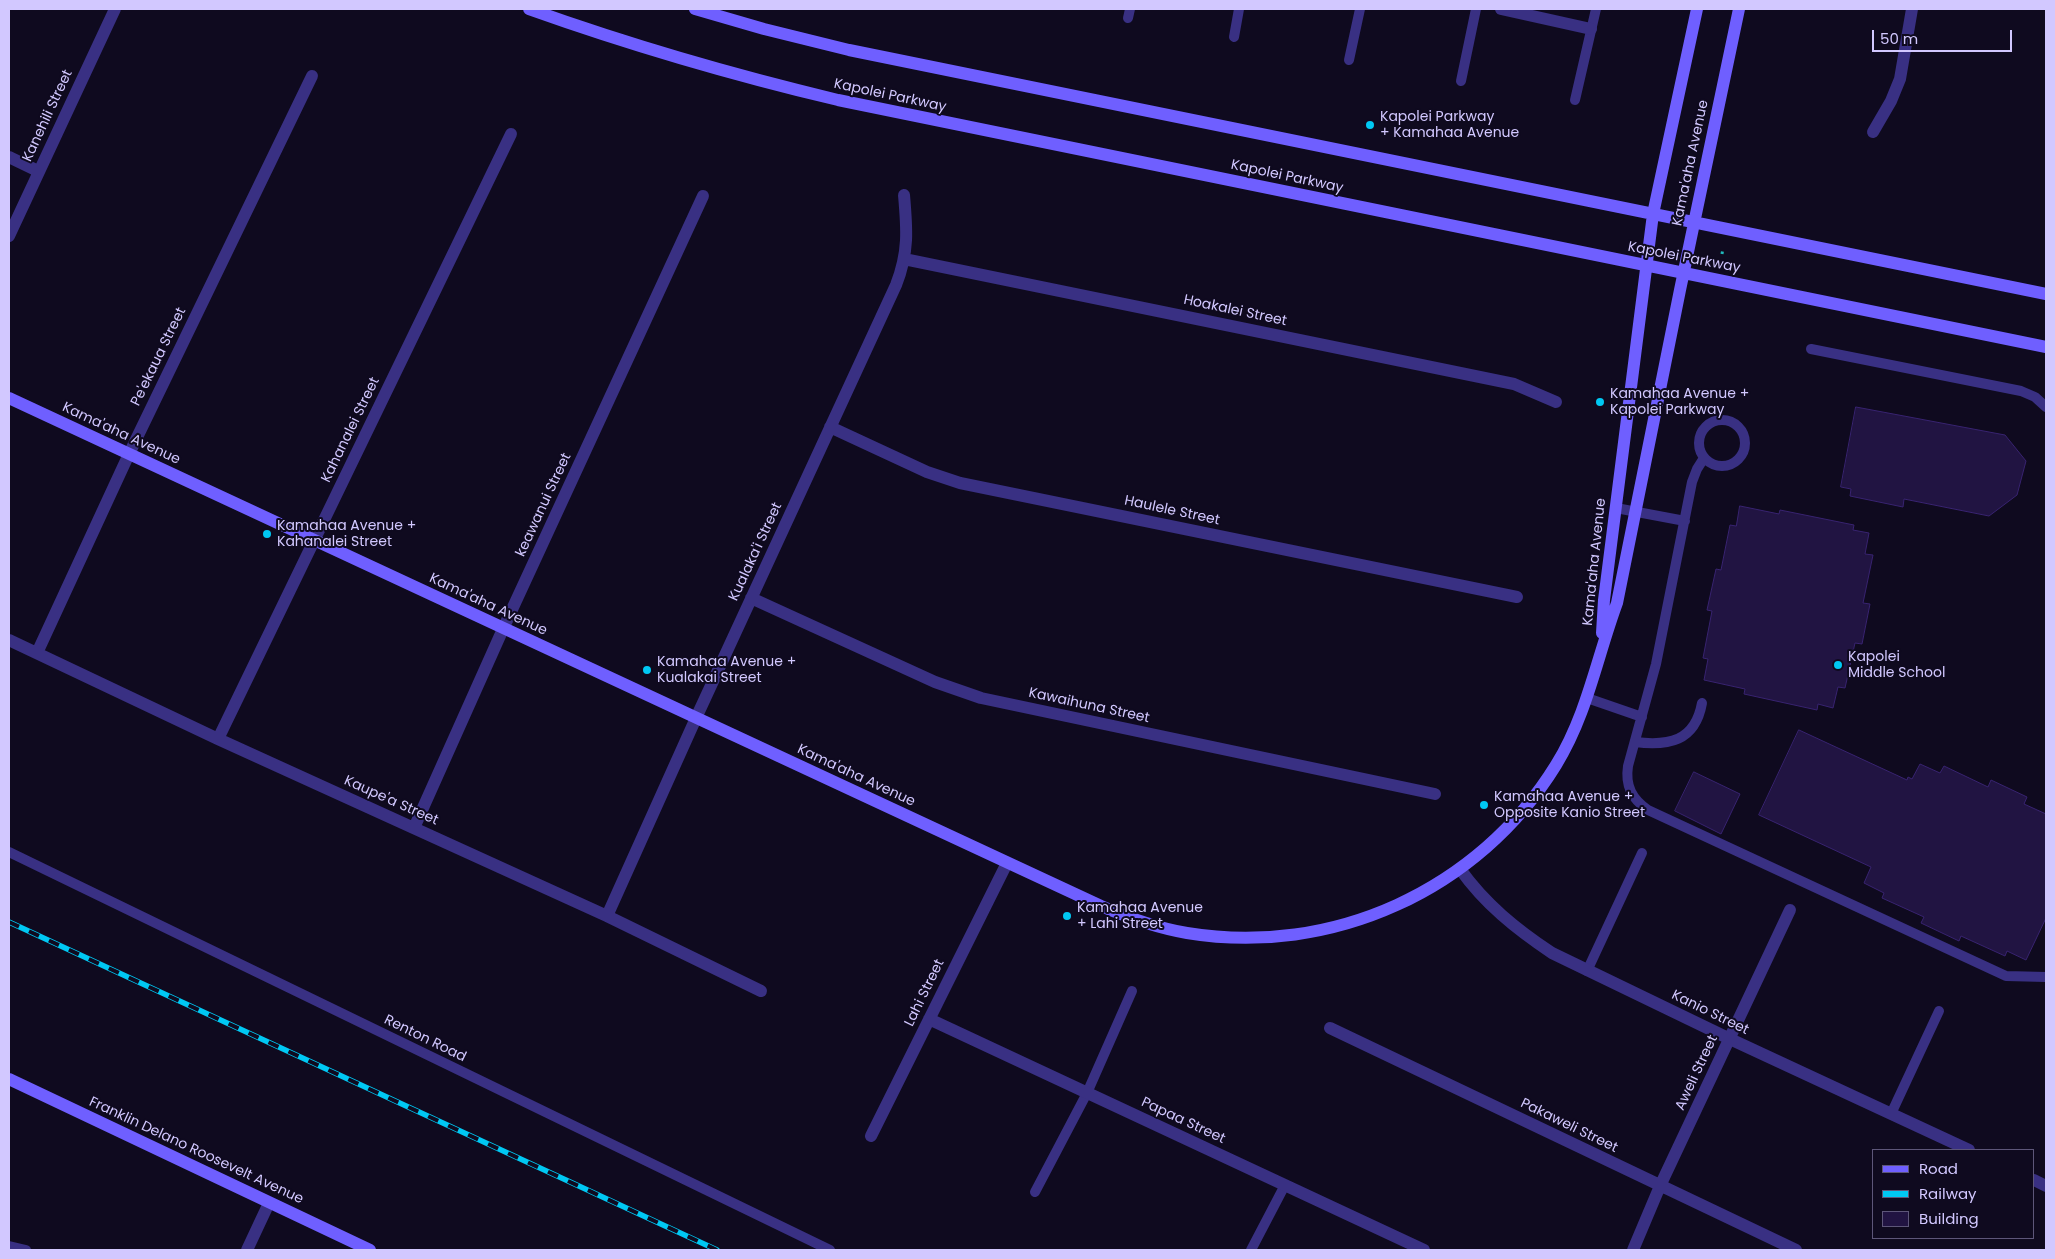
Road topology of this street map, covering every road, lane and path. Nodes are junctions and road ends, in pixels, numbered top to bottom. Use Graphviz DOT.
graph roads {
  1 [pos="115,9"];
  2 [pos="529,9"];
  3 [pos="695,9"];
  4 [pos="1239,9"];
  5 [pos="1360,9"];
  6 [pos="1476,9"];
  7 [pos="1502,9"];
  8 [pos="1596,9"];
  9 [pos="1697,9"];
  10 [pos="1739,9"];
  11 [pos="1912,9"];
  12 [pos="1591,29"];
  13 [pos="1234,37"];
  14 [pos="1349,60"];
  15 [pos="312,76"];
  16 [pos="1461,81"];
  17 [pos="1575,100"];
  18 [pos="1873,132"];
  19 [pos="511,134"];
  20 [pos="9,157"];
  21 [pos="38,171"];
  22 [pos="904,195"];
  23 [pos="703,196"];
  24 [pos="1653,214"];
  25 [pos="1694,222"];
  26 [pos="9,236"];
  27 [pos="1724,248"];
  28 [pos="1722,254"];
  29 [pos="904,259"];
  30 [pos="1646,265"];
  31 [pos="1683,273"];
  32 [pos="2046,294"];
  33 [pos="2046,347"];
  34 [pos="1811,349"];
  35 [pos="9,398"];
  36 [pos="1556,402"];
  37 [pos="2046,407"];
  38 [pos="830,427"];
  39 [pos="129,454"];
  40 [pos="1704,458"];
  41 [pos="1616,508"];
  42 [pos="1635,512"];
  43 [pos="1685,521"];
  44 [pos="315,540"];
  45 [pos="1517,597"];
  46 [pos="751,598"];
  47 [pos="503,628"];
  48 [pos="9,640"];
  49 [pos="1602,645"];
  50 [pos="37,653"];
  51 [pos="1587,698"];
  52 [pos="1702,703"];
  53 [pos="1642,717"];
  54 [pos="696,718"];
  55 [pos="218,739"];
  56 [pos="1635,742"];
  57 [pos="1436,794"];
  58 [pos="414,828"];
  59 [pos="9,852"];
  60 [pos="1642,853"];
  61 [pos="1007,863"];
  62 [pos="1460,869"];
  63 [pos="1790,910"];
  64 [pos="607,916"];
  65 [pos="1587,970"];
  66 [pos="2046,977"];
  67 [pos="761,991"];
  68 [pos="1132,991"];
  69 [pos="1939,1011"];
  70 [pos="929,1019"];
  71 [pos="1330,1028"];
  72 [pos="1730,1039"];
  73 [pos="9,1079"];
  74 [pos="1087,1092"];
  75 [pos="1891,1114"];
  76 [pos="871,1136"];
  77 [pos="1967,1149"];
  78 [pos="1286,1185"];
  79 [pos="1660,1186"];
  80 [pos="1036,1192"];
  81 [pos="269,1202"];
  82 [pos="9,1246"];
  83 [pos="26,1250"];
  84 [pos="247,1250"];
  85 [pos="370,1250"];
  86 [pos="830,1250"];
  87 [pos="1250,1250"];
  88 [pos="1424,1250"];
  89 [pos="1633,1250"];
  90 [pos="1796,1250"];
  1 -- 21 [label="street, Kanehili Street"];
  2 -- 30 [label="main road, Kapolei Parkway"];
  3 -- 24 [label="main road"];
  4 -- 13 [label="lane"];
  5 -- 14 [label="lane"];
  6 -- 16 [label="lane"];
  7 -- 12 [label="street"];
  8 -- 12 [label="lane"];
  9 -- 24 [label="main road, Kama'aha Avenue"];
  10 -- 25 [label="main road, Kama'aha Avenue"];
  11 -- 18 [label="street"];
  12 -- 17 [label="lane"];
  15 -- 39 [label="street, Pe'ekaua Street"];
  19 -- 44 [label="street, Kahanalei Street"];
  20 -- 21 [label="street"];
  21 -- 26 [label="street, Kanehili Street"];
  22 -- 29 [label="street, Kualaka'i Street"];
  23 -- 47 [label="street, keawanui Street"];
  24 -- 25 [label="main road"];
  24 -- 30 [label="main road, Kama'aha Avenue"];
  25 -- 31 [label="main road, Kama'aha Avenue"];
  25 -- 32 [label="main road"];
  27 -- 28 [label="path"];
  29 -- 36 [label="street, Hoakalei Street"];
  29 -- 38 [label="street, Kualaka'i Street"];
  30 -- 31 [label="main road, Kapolei Parkway"];
  30 -- 41 [label="main road, Kama'aha Avenue"];
  31 -- 33 [label="main road, Kapolei Parkway"];
  31 -- 42 [label="main road, Kama'aha Avenue"];
  34 -- 37 [label="lane"];
  35 -- 39 [label="main road, Kama'aha Avenue"];
  38 -- 45 [label="street, Haulele Street"];
  38 -- 46 [label="street, Kualaka'i Street"];
  39 -- 44 [label="main road, Kama'aha Avenue"];
  39 -- 50 [label="street, Pe'ekaua Street"];
  40 -- 40 [label="lane"];
  40 -- 43 [label="lane"];
  41 -- 42 [label="lane"];
  41 -- 49 [label="main road, Kama'aha Avenue"];
  42 -- 43 [label="lane"];
  42 -- 49 [label="main road, Kama'aha Avenue"];
  43 -- 53 [label="lane"];
  44 -- 47 [label="main road, Kama'aha Avenue"];
  44 -- 55 [label="street, Kahanalei Street"];
  46 -- 54 [label="street, Kualaka'i Street"];
  46 -- 57 [label="street, Kawaihuna Street"];
  47 -- 54 [label="main road, Kama'aha Avenue"];
  47 -- 58 [label="street, keawanui Street"];
  48 -- 50 [label="street, Kaupe'a Street"];
  49 -- 51 [label="main road, Kama'aha Avenue"];
  50 -- 55 [label="street, Kaupe'a Street"];
  51 -- 53 [label="lane"];
  51 -- 62 [label="main road, Kama'aha Avenue"];
  52 -- 56 [label="lane"];
  53 -- 56 [label="lane"];
  54 -- 61 [label="main road, Kama'aha Avenue"];
  54 -- 64 [label="street, Kualaka'i Street"];
  55 -- 58 [label="street, Kaupe'a Street"];
  56 -- 66 [label="lane"];
  58 -- 64 [label="street, Kaupe'a Street"];
  59 -- 86 [label="lane, Renton Road"];
  60 -- 65 [label="lane"];
  61 -- 62 [label="main road, Kama'aha Avenue"];
  61 -- 70 [label="street, Lahi Street"];
  62 -- 65 [label="street, Kanio Street"];
  63 -- 72 [label="street, Aweli Street"];
  64 -- 67 [label="street, Kaupe'a Street"];
  65 -- 72 [label="street, Kanio Street"];
  68 -- 74 [label="lane"];
  69 -- 75 [label="lane"];
  70 -- 74 [label="street, Papaa Street"];
  70 -- 76 [label="street, Lahi Street"];
  71 -- 79 [label="street, Pakaweli Street"];
  72 -- 75 [label="street, Kanio Street"];
  72 -- 79 [label="street, Aweli Street"];
  73 -- 81 [label="main road, Franklin Delano Roosevelt Avenue"];
  74 -- 78 [label="street, Papaa Street"];
  74 -- 80 [label="lane"];
  75 -- 77 [label="street, Kanio Street"];
  78 -- 87 [label="lane"];
  78 -- 88 [label="street, Papaa Street"];
  79 -- 89 [label="street, Aweli Street"];
  79 -- 90 [label="street, Pakaweli Street"];
  81 -- 84 [label="street"];
  81 -- 85 [label="main road, Franklin Delano Roosevelt Avenue"];
  82 -- 83 [label="lane"];
}
